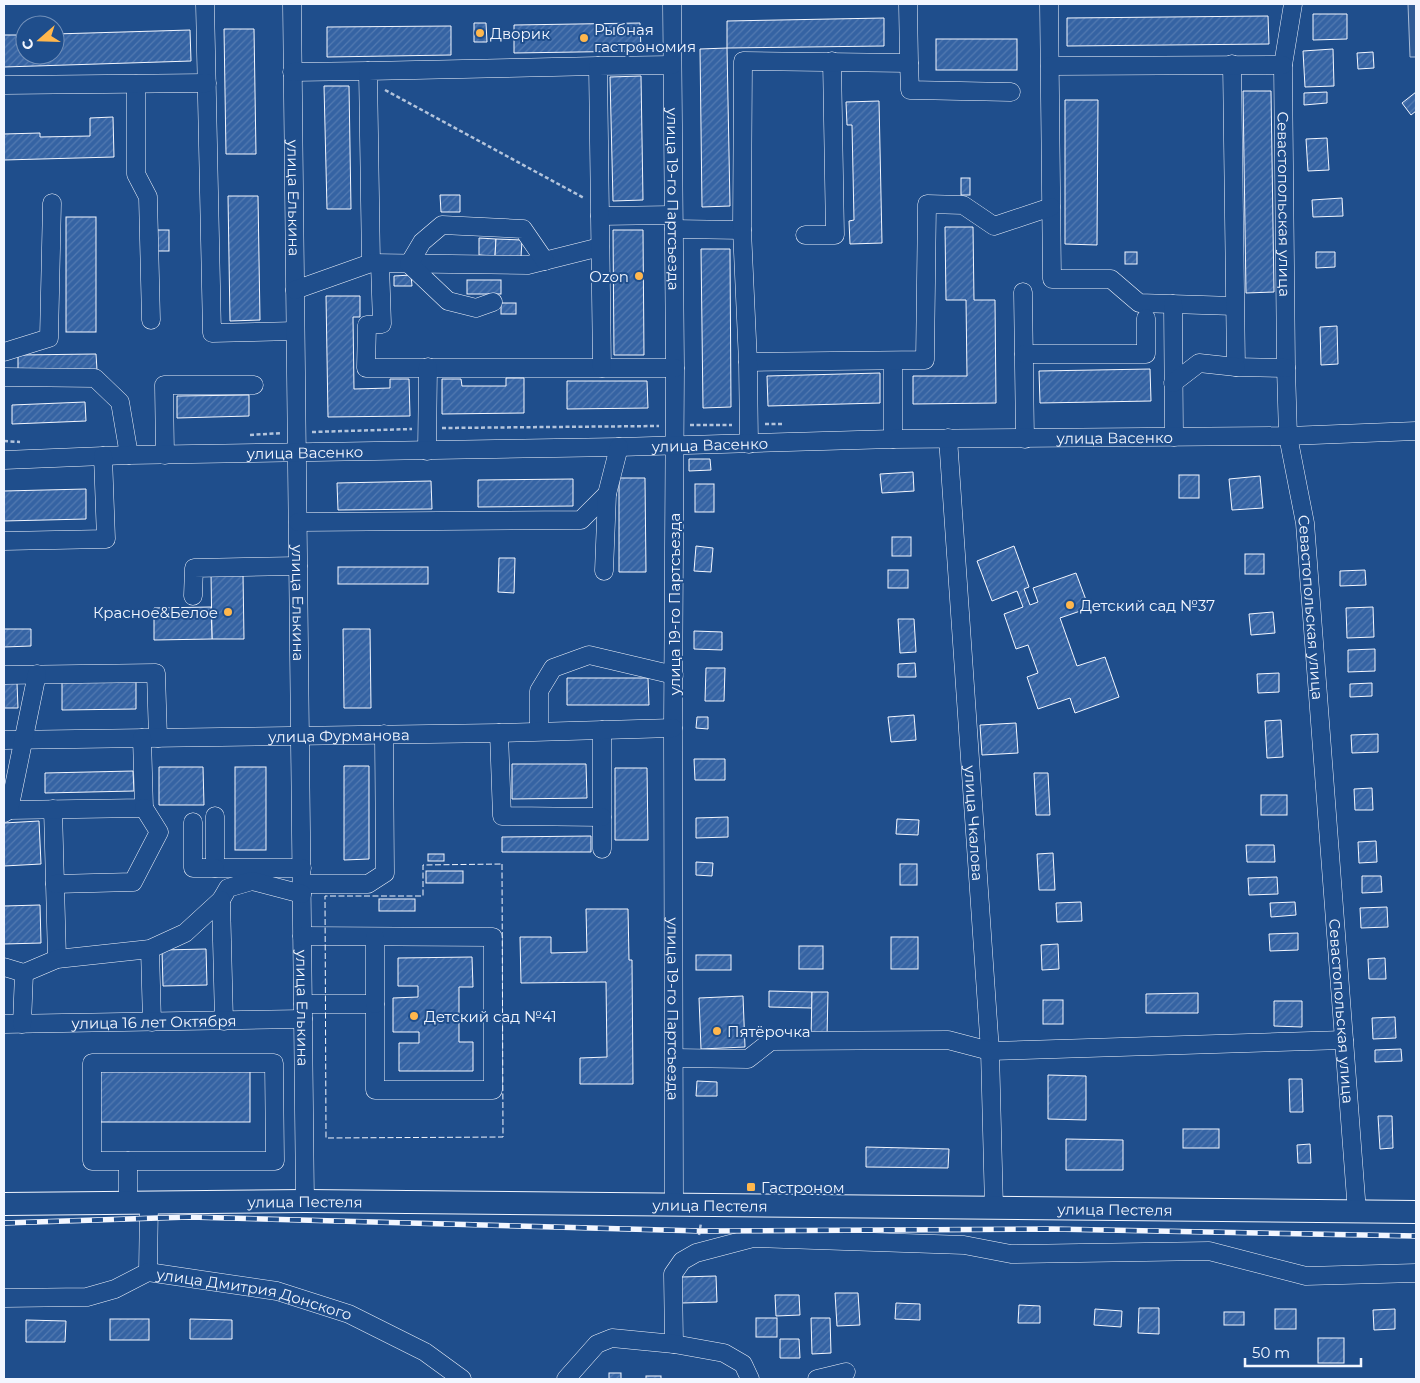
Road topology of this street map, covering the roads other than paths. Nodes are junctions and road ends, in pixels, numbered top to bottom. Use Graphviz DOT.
graph roads {
  1 [pos="205,4"];
  2 [pos="292,4"];
  3 [pos="672,4"];
  4 [pos="908,4"];
  5 [pos="1049,4"];
  6 [pos="1293,4"];
  7 [pos="832,61"];
  8 [pos="909,63"];
  9 [pos="1232,64"];
  10 [pos="672,65"];
  11 [pos="1283,65"];
  12 [pos="598,66"];
  13 [pos="1050,66"];
  14 [pos="292,72"];
  15 [pos="368,76"];
  16 [pos="207,82"];
  17 [pos="136,84"];
  18 [pos="4,85"];
  19 [pos="1011,92"];
  20 [pos="52,203"];
  21 [pos="1051,208"];
  22 [pos="600,211"];
  23 [pos="674,222"];
  24 [pos="742,230"];
  25 [pos="805,235"];
  26 [pos="600,247"];
  27 [pos="545,261"];
  28 [pos="375,264"];
  29 [pos="409,264"];
  30 [pos="295,290"];
  31 [pos="1023,292"];
  32 [pos="493,302"];
  33 [pos="1173,304"];
  34 [pos="1234,306"];
  35 [pos="1146,318"];
  36 [pos="151,320"];
  37 [pos="295,332"];
  38 [pos="4,352"];
  39 [pos="1024,354"];
  40 [pos="893,361"];
  41 [pos="748,362"];
  42 [pos="428,367"];
  43 [pos="1236,367"];
  44 [pos="602,368"];
  45 [pos="675,368"];
  46 [pos="1286,368"];
  47 [pos="4,377"];
  48 [pos="1173,384"];
  49 [pos="254,385"];
  50 [pos="1416,431"];
  51 [pos="1288,436"];
  52 [pos="1174,437"];
  53 [pos="948,438"];
  54 [pos="1025,438"];
  55 [pos="894,439"];
  56 [pos="749,444"];
  57 [pos="674,445"];
  58 [pos="619,447"];
  59 [pos="427,450"];
  60 [pos="297,453"];
  61 [pos="129,455"];
  62 [pos="165,455"];
  63 [pos="103,456"];
  64 [pos="4,460"];
  65 [pos="607,494"];
  66 [pos="298,522"];
  67 [pos="4,541"];
  68 [pos="298,566"];
  69 [pos="604,571"];
  70 [pos="193,596"];
  71 [pos="37,674"];
  72 [pos="4,675"];
  73 [pos="674,675"];
  74 [pos="673,728"];
  75 [pos="602,730"];
  76 [pos="539,732"];
  77 [pos="499,733"];
  78 [pos="384,734"];
  79 [pos="300,735"];
  80 [pos="150,738"];
  81 [pos="4,740"];
  82 [pos="22,740"];
  83 [pos="144,808"];
  84 [pos="53,809"];
  85 [pos="6,812"];
  86 [pos="215,816"];
  87 [pos="602,817"];
  88 [pos="192,822"];
  89 [pos="602,849"];
  90 [pos="215,868"];
  91 [pos="302,882"];
  92 [pos="55,884"];
  93 [pos="221,900"];
  94 [pos="302,936"];
  95 [pos="375,937"];
  96 [pos="150,949"];
  97 [pos="57,959"];
  98 [pos="4,966"];
  99 [pos="24,973"];
  100 [pos="375,1004"];
  101 [pos="303,1012"];
  102 [pos="224,1020"];
  103 [pos="152,1022"];
  104 [pos="4,1024"];
  105 [pos="22,1024"];
  106 [pos="1344,1040"];
  107 [pos="990,1051"];
  108 [pos="674,1058"];
  109 [pos="128,1161"];
  110 [pos="306,1201"];
  111 [pos="139,1203"];
  112 [pos="4,1204"];
  113 [pos="674,1205"];
  114 [pos="994,1208"];
  115 [pos="1357,1212"];
  116 [pos="1416,1212"];
  117 [pos="148,1272"];
  118 [pos="1416,1273"];
  119 [pos="4,1298"];
  120 [pos="674,1344"];
  121 [pos="846,1372"];
  122 [pos="462,1379"];
  123 [pos="566,1379"];
  124 [pos="750,1379"];
  125 [pos="816,1379"];
  1 -- 16 [label="street"];
  2 -- 14 [label="street, улица Елькина"];
  3 -- 10 [label="street, улица 19-го Партсъезда"];
  4 -- 8 [label="street"];
  5 -- 13 [label="street"];
  6 -- 11 [label="street, Севастопольская улица"];
  7 -- 8 [label="street"];
  7 -- 24 [label="street"];
  7 -- 25 [label="street"];
  8 -- 19 [label="street"];
  9 -- 11 [label="street"];
  9 -- 13 [label="street"];
  9 -- 34 [label="street"];
  10 -- 12 [label="street"];
  10 -- 23 [label="street, улица 19-го Партсъезда"];
  11 -- 46 [label="street, Севастопольская улица"];
  12 -- 15 [label="street"];
  12 -- 22 [label="street"];
  13 -- 21 [label="street"];
  14 -- 15 [label="street"];
  14 -- 30 [label="street, улица Елькина"];
  15 -- 28 [label="street"];
  16 -- 17 [label="street"];
  16 -- 37 [label="street"];
  17 -- 18 [label="street"];
  17 -- 36 [label="street"];
  20 -- 38 [label="street"];
  21 -- 33 [label="street"];
  21 -- 40 [label="street"];
  22 -- 23 [label="street"];
  22 -- 26 [label="street"];
  23 -- 24 [label="street"];
  23 -- 45 [label="street, улица 19-го Партсъезда"];
  24 -- 41 [label="street"];
  26 -- 27 [label="street"];
  26 -- 44 [label="street"];
  27 -- 29 [label="street"];
  27 -- 29 [label="street"];
  28 -- 29 [label="street"];
  28 -- 30 [label="street"];
  28 -- 42 [label="street"];
  29 -- 32 [label="street"];
  30 -- 37 [label="street, улица Елькина"];
  31 -- 39 [label="street"];
  33 -- 34 [label="street"];
  33 -- 48 [label="street"];
  34 -- 43 [label="street"];
  35 -- 39 [label="street"];
  37 -- 60 [label="street, улица Елькина"];
  39 -- 54 [label="street"];
  40 -- 41 [label="street"];
  40 -- 55 [label="street"];
  41 -- 56 [label="street"];
  42 -- 44 [label="street"];
  42 -- 59 [label="street"];
  43 -- 46 [label="street"];
  43 -- 48 [label="street"];
  44 -- 45 [label="street"];
  45 -- 57 [label="street, улица 19-го Партсъезда"];
  46 -- 51 [label="street, Севастопольская улица"];
  47 -- 61 [label="street"];
  48 -- 52 [label="street"];
  49 -- 62 [label="street"];
  50 -- 51 [label="street, улица Васенко"];
  51 -- 52 [label="street, улица Васенко"];
  51 -- 106 [label="street, Севастопольская улица"];
  52 -- 54 [label="street, улица Васенко"];
  53 -- 54 [label="street, улица Васенко"];
  53 -- 55 [label="street, улица Васенко"];
  53 -- 107 [label="street, улица Чкалова"];
  55 -- 56 [label="street, улица Васенко"];
  56 -- 57 [label="street, улица Васенко"];
  57 -- 58 [label="street, улица Васенко"];
  57 -- 73 [label="street, улица 19-го Партсъезда"];
  58 -- 59 [label="street, улица Васенко"];
  58 -- 65 [label="street"];
  59 -- 60 [label="street, улица Васенко"];
  60 -- 62 [label="street, улица Васенко"];
  60 -- 66 [label="street, улица Елькина"];
  61 -- 62 [label="street, улица Васенко"];
  61 -- 63 [label="street, улица Васенко"];
  63 -- 64 [label="street, улица Васенко"];
  63 -- 67 [label="street"];
  65 -- 66 [label="street"];
  65 -- 69 [label="street"];
  66 -- 68 [label="street, улица Елькина"];
  68 -- 70 [label="street"];
  68 -- 79 [label="street, улица Елькина"];
  71 -- 72 [label="street"];
  71 -- 80 [label="street"];
  71 -- 82 [label="street"];
  73 -- 74 [label="street, улица 19-го Партсъезда"];
  73 -- 76 [label="street"];
  74 -- 75 [label="street, улица Фурманова"];
  74 -- 108 [label="street, улица 19-го Партсъезда"];
  75 -- 76 [label="street, улица Фурманова"];
  75 -- 87 [label="street"];
  76 -- 77 [label="street, улица Фурманова"];
  77 -- 78 [label="street, улица Фурманова"];
  77 -- 87 [label="street"];
  78 -- 79 [label="street, улица Фурманова"];
  78 -- 91 [label="street"];
  79 -- 80 [label="street, улица Фурманова"];
  79 -- 91 [label="street, улица Елькина"];
  80 -- 82 [label="street, улица Фурманова"];
  80 -- 83 [label="street"];
  81 -- 82 [label="street, улица Фурманова"];
  82 -- 85 [label="street"];
  83 -- 84 [label="street"];
  83 -- 92 [label="street"];
  84 -- 85 [label="street"];
  84 -- 92 [label="street"];
  86 -- 90 [label="street"];
  87 -- 89 [label="street"];
  88 -- 90 [label="street"];
  90 -- 91 [label="street"];
  91 -- 93 [label="street"];
  91 -- 94 [label="street, улица Елькина"];
  92 -- 97 [label="street"];
  93 -- 96 [label="street"];
  93 -- 102 [label="street"];
  94 -- 95 [label="street"];
  94 -- 101 [label="street, улица Елькина"];
  95 -- 100 [label="street"];
  95 -- 100 [label="street"];
  96 -- 97 [label="street"];
  96 -- 103 [label="street"];
  97 -- 99 [label="street"];
  98 -- 99 [label="street"];
  99 -- 105 [label="street"];
  100 -- 101 [label="street, улица 16 лет Октября"];
  101 -- 102 [label="street, улица 16 лет Октября"];
  101 -- 110 [label="street, улица Елькина"];
  102 -- 103 [label="street, улица 16 лет Октября"];
  103 -- 105 [label="street, улица 16 лет Октября"];
  104 -- 105 [label="street, улица 16 лет Октября"];
  106 -- 107 [label="street"];
  106 -- 115 [label="street, Севастопольская улица"];
  107 -- 108 [label="street"];
  107 -- 114 [label="street, улица Чкалова"];
  108 -- 113 [label="street, улица 19-го Партсъезда"];
  109 -- 109 [label="street"];
  109 -- 111 [label="street"];
  110 -- 111 [label="main road, улица Пестеля"];
  110 -- 113 [label="main road, улица Пестеля"];
  111 -- 112 [label="main road, улица Пестеля"];
  111 -- 117 [label="street"];
  113 -- 114 [label="main road, улица Пестеля"];
  114 -- 115 [label="main road, улица Пестеля"];
  115 -- 116 [label="main road, улица Пестеля"];
  117 -- 119 [label="street, улица Дмитрия Донского"];
  117 -- 122 [label="street, улица Дмитрия Донского"];
  118 -- 120 [label="street"];
  120 -- 123 [label="street"];
  120 -- 124 [label="street"];
  121 -- 125 [label="street"];
}
